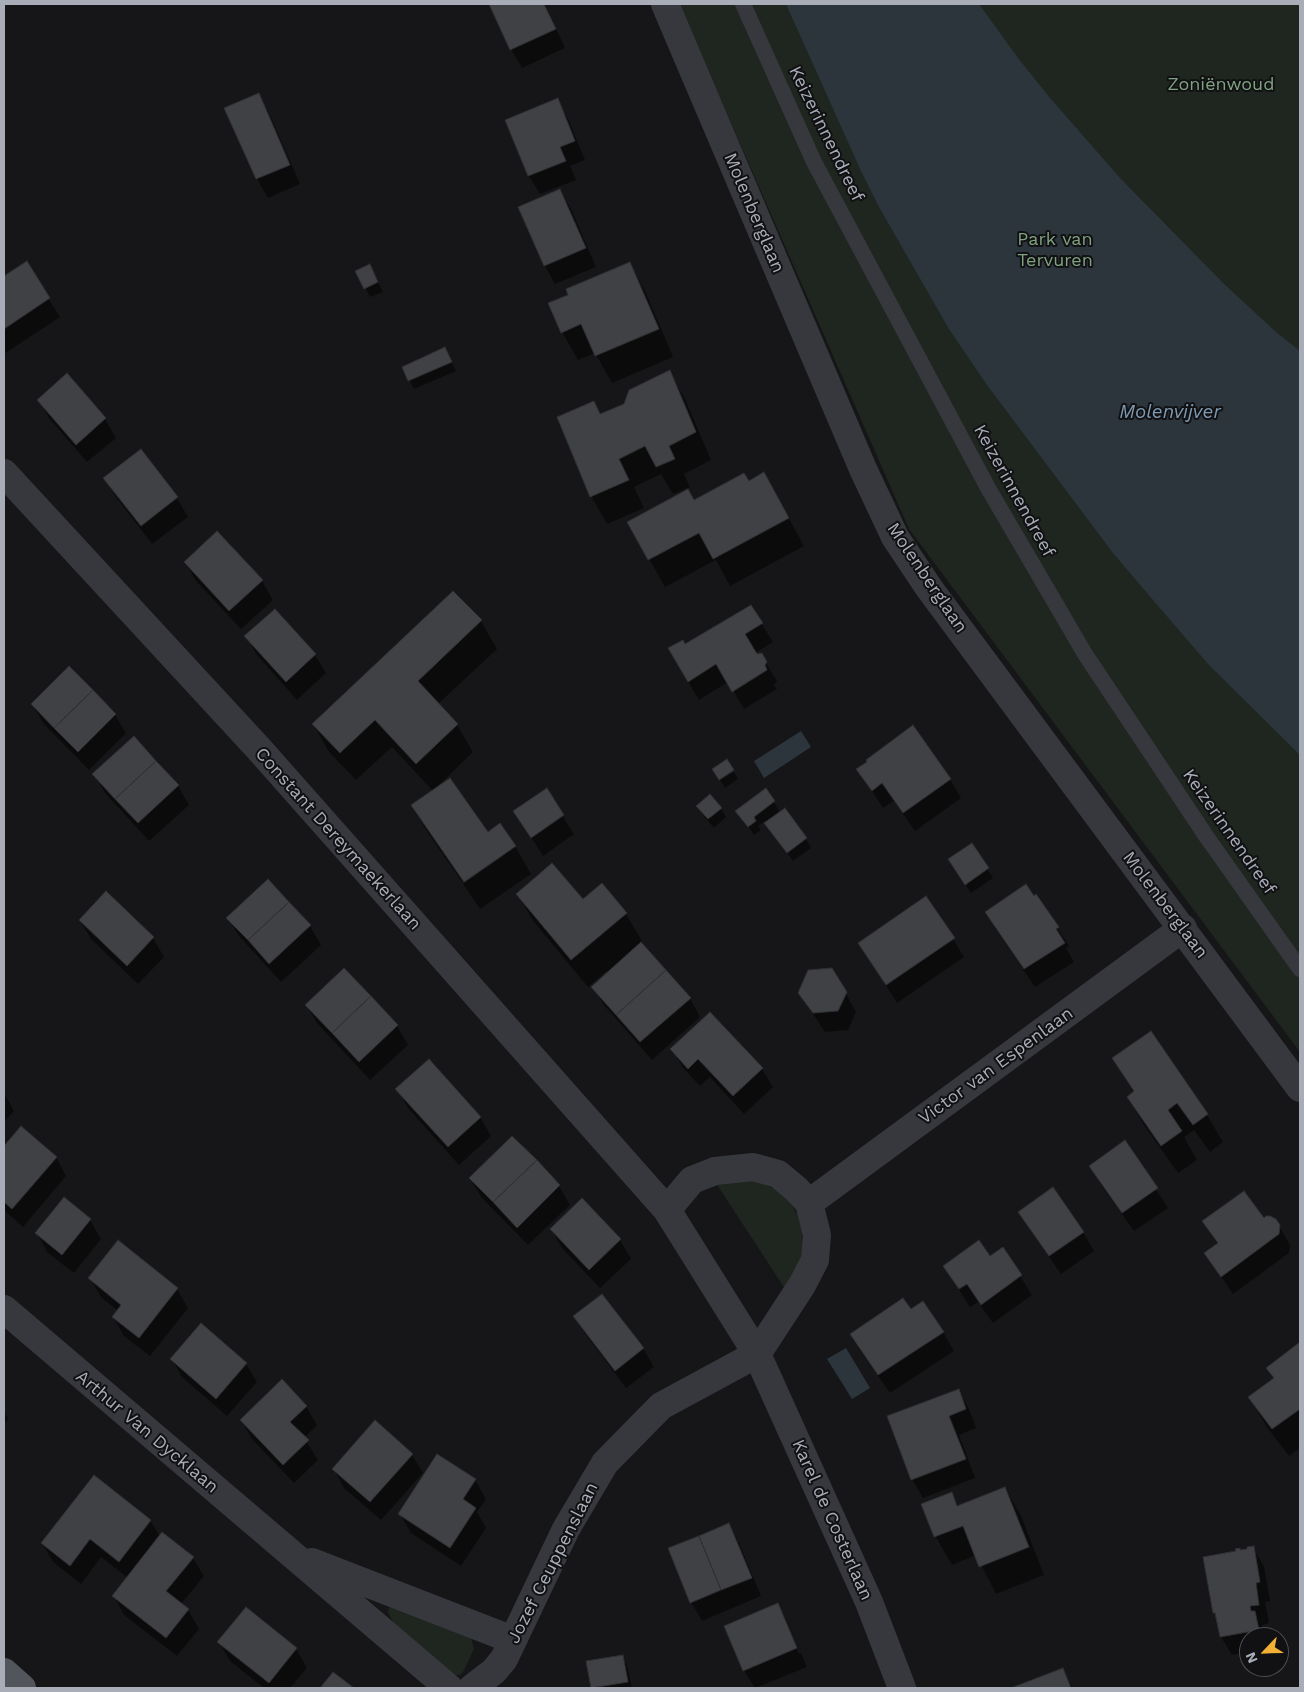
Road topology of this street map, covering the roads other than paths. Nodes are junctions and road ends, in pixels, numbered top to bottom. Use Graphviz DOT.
graph roads {
  1 [pos="665,4"];
  2 [pos="743,4"];
  3 [pos="4,473"];
  4 [pos="1182,928"];
  5 [pos="1300,969"];
  6 [pos="1300,1088"];
  7 [pos="809,1203"];
  8 [pos="667,1210"];
  9 [pos="4,1309"];
  10 [pos="757,1354"];
  11 [pos="291,1554"];
  12 [pos="513,1640"];
  13 [pos="4,1672"];
  14 [pos="22,1688"];
  15 [pos="449,1688"];
  16 [pos="472,1688"];
  17 [pos="902,1688"];
  1 -- 4 [label="street, Molenberglaan"];
  2 -- 5 [label="lane, Keizerinnendreef"];
  3 -- 8 [label="street, Constant Dereymaekerlaan"];
  4 -- 6 [label="street, Molenberglaan"];
  4 -- 7 [label="street, Victor van Espenlaan"];
  7 -- 8 [label="street"];
  7 -- 10 [label="street"];
  8 -- 10 [label="street, Constant Dereymaekerlaan"];
  9 -- 11 [label="street, Arthur Van Dycklaan"];
  10 -- 12 [label="street, Jozef Ceuppenslaan"];
  10 -- 17 [label="street, Karel de Costerlaan"];
  11 -- 12 [label="street, Arthur Van Dycklaan"];
  11 -- 15 [label="street, Arthur Van Dycklaan"];
  12 -- 16 [label="street, Jozef Ceuppenslaan"];
  13 -- 14 [label="main road"];
}
